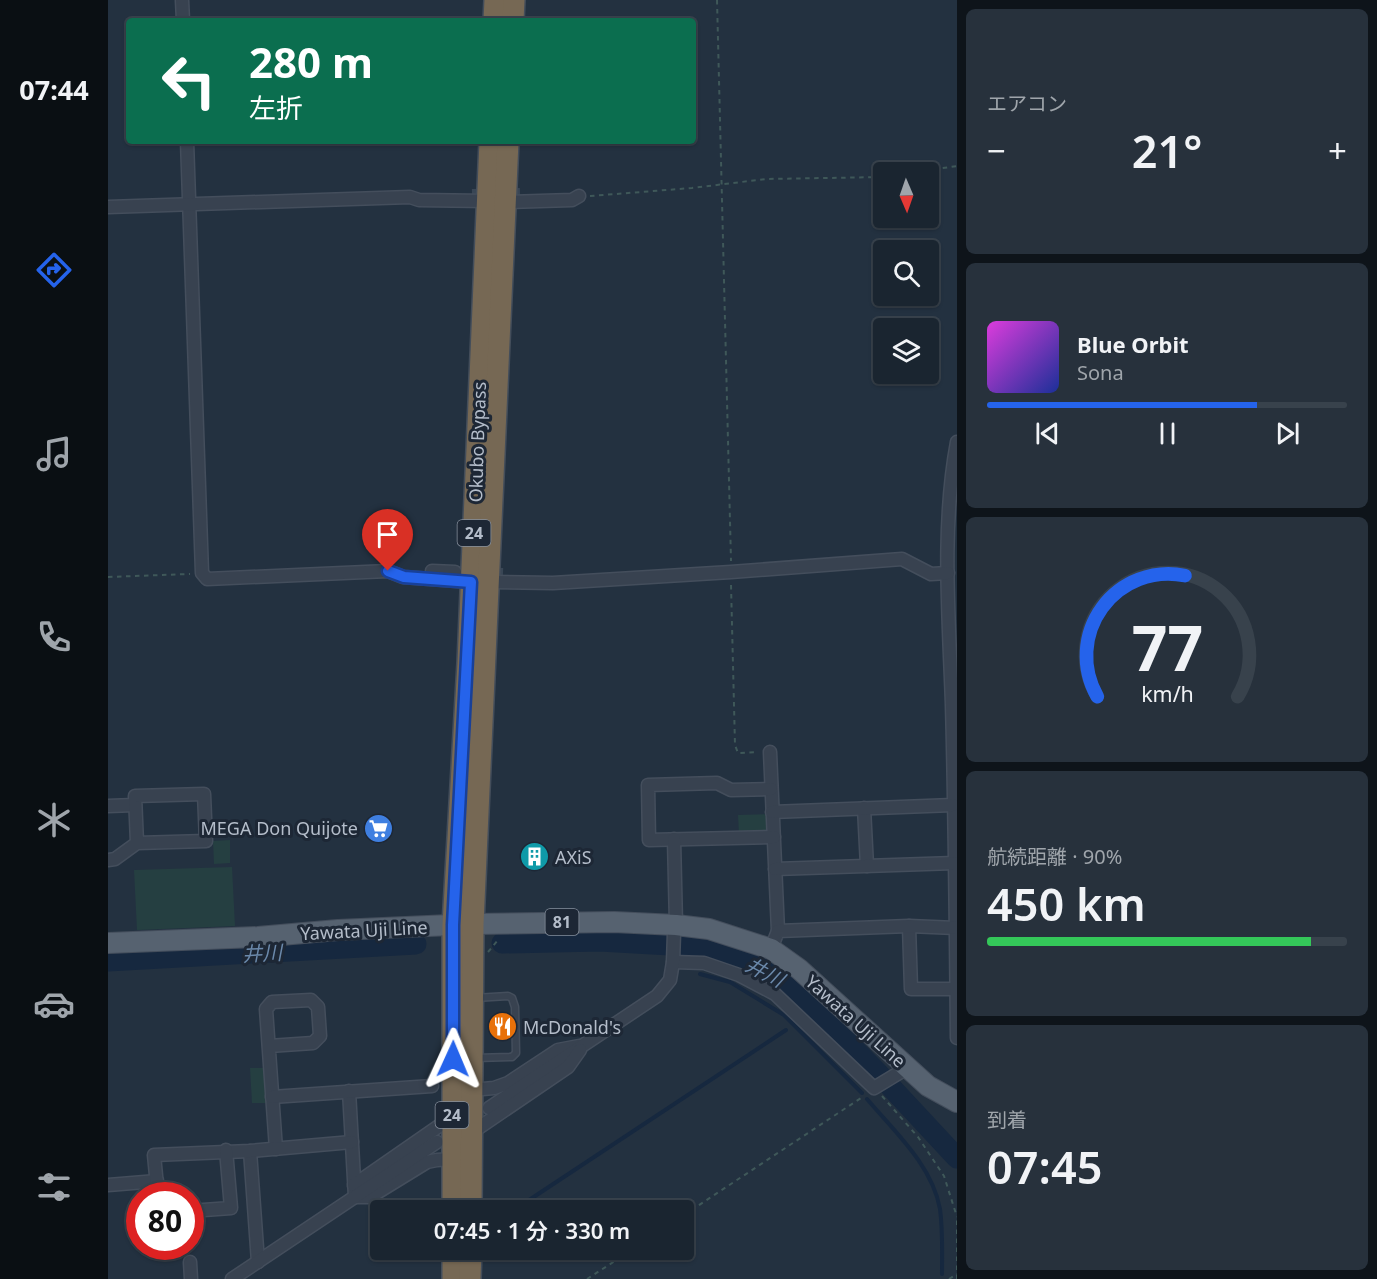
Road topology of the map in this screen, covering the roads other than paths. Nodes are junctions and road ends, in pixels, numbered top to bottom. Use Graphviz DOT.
graph roads {
  1 [pos="182,0"];
  2 [pos="495,0"];
  3 [pos="514,0"];
  4 [pos="183,18"];
  5 [pos="494,18"];
  6 [pos="513,18"];
  7 [pos="187,144"];
  8 [pos="490,144"];
  9 [pos="507,144"];
  10 [pos="579,196"];
  11 [pos="496,198"];
  12 [pos="190,206"];
  13 [pos="108,207"];
  14 [pos="957,442"];
  15 [pos="388,571"];
  16 [pos="948,573"];
  17 [pos="480,577"];
  18 [pos="566,580"];
  19 [pos="770,752"];
  20 [pos="771,789"];
  21 [pos="135,805"];
  22 [pos="108,806"];
  23 [pos="953,806"];
  24 [pos="864,808"];
  25 [pos="772,812"];
  26 [pos="774,837"];
  27 [pos="674,839"];
  28 [pos="137,843"];
  29 [pos="108,860"];
  30 [pos="955,863"];
  31 [pos="867,866"];
  32 [pos="775,869"];
  33 [pos="463,924"];
  34 [pos="909,927"];
  35 [pos="956,928"];
  36 [pos="675,929"];
  37 [pos="774,940"];
  38 [pos="108,943"];
  39 [pos="673,962"];
  40 [pos="957,989"];
  41 [pos="472,998"];
  42 [pos="957,1038"];
  43 [pos="584,1044"];
  44 [pos="269,1046"];
  45 [pos="471,1058"];
  46 [pos="902,1072"];
  47 [pos="432,1086"];
  48 [pos="471,1090"];
  49 [pos="349,1091"];
  50 [pos="272,1096"];
  51 [pos="957,1102"];
  52 [pos="489,1108"];
  53 [pos="452,1117"];
  54 [pos="471,1133"];
  55 [pos="352,1142"];
  56 [pos="437,1142"];
  57 [pos="276,1149"];
  58 [pos="226,1150"];
  59 [pos="250,1151"];
  60 [pos="453,1159"];
  61 [pos="157,1181"];
  62 [pos="108,1185"];
  63 [pos="355,1191"];
  64 [pos="453,1200"];
  65 [pos="471,1200"];
  66 [pos="204,1210"];
  67 [pos="453,1260"];
  68 [pos="471,1260"];
  69 [pos="190,1262"];
  70 [pos="258,1262"];
  71 [pos="190,1279"];
  72 [pos="232,1279"];
  73 [pos="453,1279"];
  74 [pos="470,1279"];
  1 -- 4 [label="street"];
  2 -- 5 [label="highway"];
  3 -- 6 [label="highway"];
  7 -- 12 [label="street"];
  8 -- 11 [label="highway, Okubo Bypass / 24"];
  9 -- 11 [label="highway, Okubo Bypass / 24"];
  10 -- 11 [label="street"];
  11 -- 12 [label="street"];
  11 -- 17 [label="highway, Okubo Bypass / 24"];
  12 -- 13 [label="street"];
  12 -- 15 [label="street"];
  14 -- 16 [label="street"];
  15 -- 17 [label="street"];
  15 -- 17 [label="street"];
  16 -- 18 [label="street"];
  16 -- 23 [label="street"];
  17 -- 18 [label="street"];
  17 -- 18 [label="street"];
  17 -- 33 [label="highway, Okubo Bypass / 24"];
  19 -- 20 [label="street"];
  20 -- 25 [label="street"];
  20 -- 27 [label="street"];
  21 -- 22 [label="street"];
  21 -- 28 [label="street"];
  21 -- 28 [label="street"];
  23 -- 24 [label="street"];
  23 -- 30 [label="street"];
  24 -- 25 [label="street"];
  24 -- 31 [label="street"];
  25 -- 26 [label="street"];
  26 -- 27 [label="street"];
  26 -- 32 [label="street"];
  27 -- 36 [label="street"];
  28 -- 29 [label="street"];
  30 -- 31 [label="street"];
  30 -- 35 [label="street"];
  31 -- 32 [label="street"];
  32 -- 37 [label="street"];
  33 -- 36 [label="main road, Yawata Uji Line / 81"];
  33 -- 38 [label="main road, Yawata Uji Line / 81"];
  33 -- 41 [label="highway, Okubo Bypass / 24"];
  33 -- 53 [label="highway, Okubo Bypass / 24"];
  34 -- 35 [label="street"];
  34 -- 37 [label="street"];
  34 -- 40 [label="street"];
  35 -- 40 [label="street"];
  36 -- 37 [label="main road, Yawata Uji Line / 81"];
  36 -- 39 [label="street"];
  37 -- 46 [label="main road, Yawata Uji Line / 81"];
  39 -- 43 [label="street"];
  39 -- 46 [label="street"];
  40 -- 42 [label="street"];
  41 -- 45 [label="highway, Okubo Bypass / 24"];
  41 -- 45 [label="lane"];
  43 -- 48 [label="street"];
  43 -- 52 [label="street"];
  43 -- 54 [label="street"];
  44 -- 44 [label="street"];
  44 -- 50 [label="street"];
  45 -- 48 [label="highway, Okubo Bypass / 24"];
  46 -- 51 [label="main road, Yawata Uji Line / 81"];
  47 -- 49 [label="street"];
  48 -- 54 [label="highway, Okubo Bypass / 24"];
  49 -- 50 [label="street"];
  49 -- 55 [label="street"];
  50 -- 57 [label="street"];
  53 -- 60 [label="highway, Okubo Bypass / 24"];
  53 -- 63 [label="street"];
  54 -- 65 [label="highway, Okubo Bypass / 24"];
  55 -- 57 [label="street"];
  55 -- 63 [label="street"];
  56 -- 63 [label="street"];
  57 -- 59 [label="street"];
  58 -- 59 [label="street"];
  58 -- 61 [label="street"];
  58 -- 66 [label="street"];
  59 -- 70 [label="street"];
  60 -- 63 [label="street"];
  60 -- 64 [label="highway, Okubo Bypass / 24"];
  61 -- 62 [label="street"];
  63 -- 70 [label="street"];
  67 -- 73 [label="highway"];
  68 -- 74 [label="highway"];
  69 -- 71 [label="street"];
  70 -- 72 [label="street"];
}
